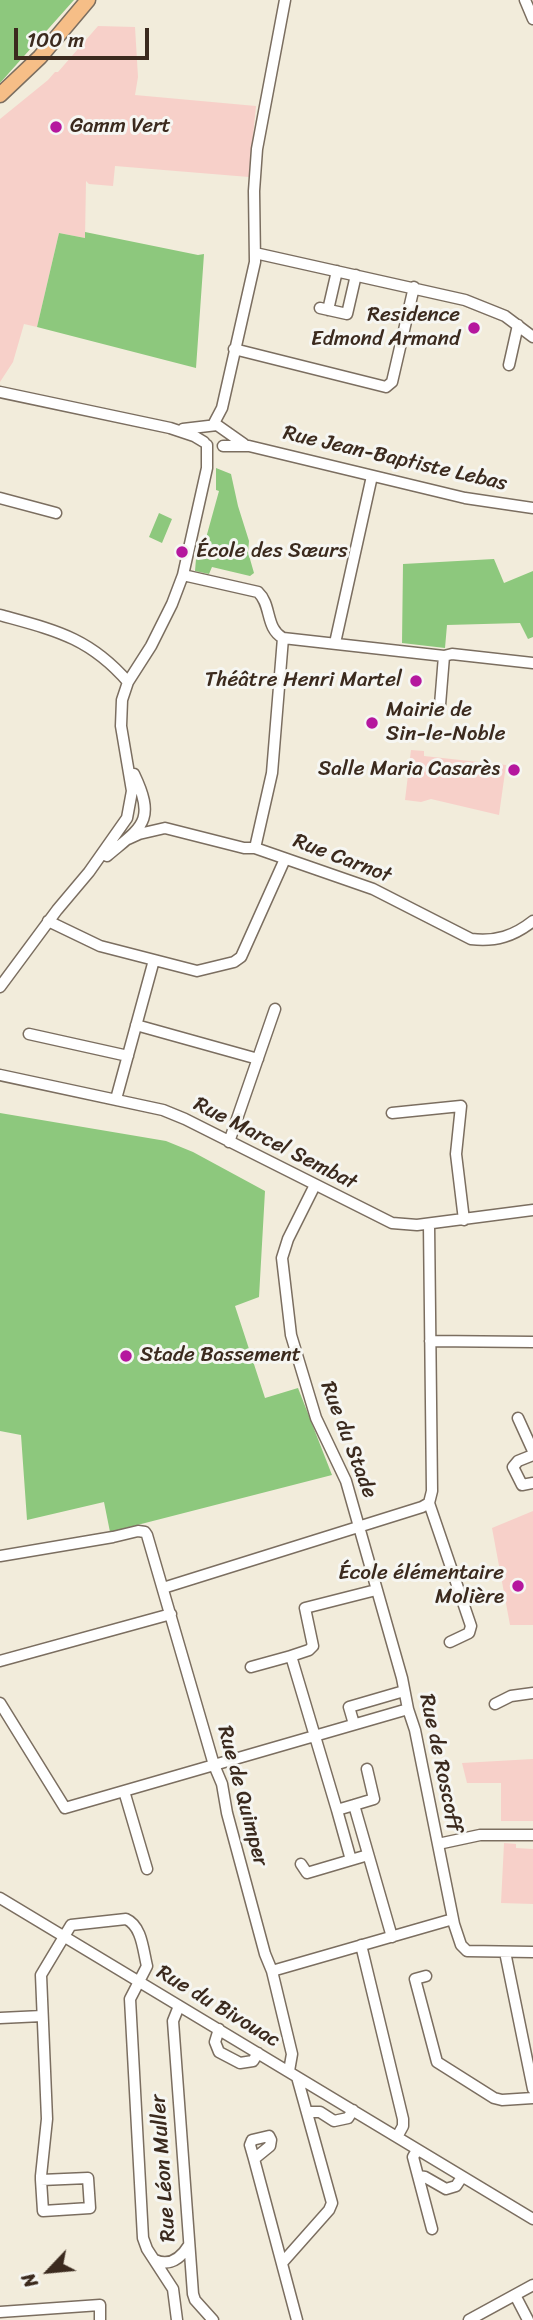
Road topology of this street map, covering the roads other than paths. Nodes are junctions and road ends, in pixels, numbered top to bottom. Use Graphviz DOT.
graph roads {
  1 [pos="89,0"];
  2 [pos="285,0"];
  3 [pos="525,0"];
  4 [pos="533,19"];
  5 [pos="0,95"];
  6 [pos="255,253"];
  7 [pos="337,271"];
  8 [pos="356,275"];
  9 [pos="414,287"];
  10 [pos="518,325"];
  11 [pos="533,337"];
  12 [pos="234,349"];
  13 [pos="509,365"];
  14 [pos="0,392"];
  15 [pos="211,426"];
  16 [pos="170,428"];
  17 [pos="225,430"];
  18 [pos="205,444"];
  19 [pos="249,446"];
  20 [pos="221,447"];
  21 [pos="372,476"];
  22 [pos="205,481"];
  23 [pos="0,498"];
  24 [pos="533,508"];
  25 [pos="56,513"];
  26 [pos="183,575"];
  27 [pos="0,615"];
  28 [pos="283,638"];
  29 [pos="335,643"];
  30 [pos="444,656"];
  31 [pos="533,663"];
  32 [pos="128,682"];
  33 [pos="440,705"];
  34 [pos="129,766"];
  35 [pos="132,791"];
  36 [pos="144,817"];
  37 [pos="165,828"];
  38 [pos="128,839"];
  39 [pos="254,848"];
  40 [pos="285,859"];
  41 [pos="89,872"];
  42 [pos="48,921"];
  43 [pos="533,921"];
  44 [pos="154,960"];
  45 [pos="0,987"];
  46 [pos="275,1009"];
  47 [pos="136,1025"];
  48 [pos="29,1034"];
  49 [pos="128,1056"];
  50 [pos="258,1059"];
  51 [pos="0,1075"];
  52 [pos="116,1099"];
  53 [pos="392,1113"];
  54 [pos="229,1142"];
  55 [pos="315,1185"];
  56 [pos="533,1210"];
  57 [pos="464,1220"];
  58 [pos="429,1224"];
  59 [pos="430,1341"];
  60 [pos="533,1342"];
  61 [pos="518,1419"];
  62 [pos="533,1453"];
  63 [pos="533,1483"];
  64 [pos="431,1497"];
  65 [pos="359,1527"];
  66 [pos="0,1556"];
  67 [pos="163,1588"];
  68 [pos="376,1590"];
  69 [pos="171,1614"];
  70 [pos="450,1642"];
  71 [pos="291,1656"];
  72 [pos="0,1661"];
  73 [pos="251,1667"];
  74 [pos="404,1691"];
  75 [pos="533,1693"];
  76 [pos="0,1703"];
  77 [pos="495,1704"];
  78 [pos="408,1709"];
  79 [pos="354,1724"];
  80 [pos="313,1736"];
  81 [pos="214,1765"];
  82 [pos="367,1769"];
  83 [pos="124,1791"];
  84 [pos="354,1805"];
  85 [pos="337,1810"];
  86 [pos="533,1835"];
  87 [pos="438,1844"];
  88 [pos="368,1855"];
  89 [pos="351,1860"];
  90 [pos="301,1864"];
  91 [pos="147,1869"];
  92 [pos="0,1898"];
  93 [pos="453,1919"];
  94 [pos="63,1936"];
  95 [pos="392,1937"];
  96 [pos="361,1945"];
  97 [pos="505,1952"];
  98 [pos="533,1952"];
  99 [pos="272,1971"];
  100 [pos="426,1976"];
  101 [pos="139,1982"];
  102 [pos="179,2006"];
  103 [pos="42,2015"];
  104 [pos="0,2018"];
  105 [pos="219,2029"];
  106 [pos="255,2057"];
  107 [pos="293,2074"];
  108 [pos="533,2089"];
  109 [pos="533,2098"];
  110 [pos="307,2112"];
  111 [pos="351,2114"];
  112 [pos="397,2137"];
  113 [pos="417,2150"];
  114 [pos="254,2159"];
  115 [pos="418,2176"];
  116 [pos="463,2177"];
  117 [pos="41,2180"];
  118 [pos="533,2219"];
  119 [pos="432,2229"];
  120 [pos="189,2244"];
  121 [pos="155,2260"];
  122 [pos="282,2263"];
  123 [pos="532,2285"];
  124 [pos="192,2294"];
  125 [pos="175,2295"];
  126 [pos="515,2295"];
  127 [pos="0,2312"];
  128 [pos="100,2320"];
  129 [pos="177,2320"];
  130 [pos="214,2320"];
  131 [pos="297,2320"];
  132 [pos="469,2320"];
  133 [pos="528,2320"];
  1 -- 5 [label="main road"];
  2 -- 6 [label="street"];
  3 -- 4 [label="street"];
  6 -- 7 [label="street"];
  6 -- 12 [label="street"];
  7 -- 8 [label="street"];
  7 -- 8 [label="street"];
  8 -- 9 [label="street"];
  9 -- 10 [label="street"];
  9 -- 12 [label="street"];
  10 -- 11 [label="street"];
  10 -- 13 [label="street"];
  12 -- 15 [label="street"];
  14 -- 16 [label="street"];
  15 -- 16 [label="street"];
  15 -- 17 [label="street"];
  15 -- 18 [label="street"];
  16 -- 18 [label="street"];
  17 -- 19 [label="street, Rue Jean-Baptiste Lebas"];
  17 -- 20 [label="street"];
  18 -- 20 [label="street"];
  18 -- 22 [label="street"];
  19 -- 20 [label="street, Rue Jean-Baptiste Lebas"];
  19 -- 21 [label="street, Rue Jean-Baptiste Lebas"];
  20 -- 22 [label="street"];
  21 -- 24 [label="street, Rue Jean-Baptiste Lebas"];
  21 -- 29 [label="street"];
  22 -- 26 [label="street"];
  23 -- 25 [label="street"];
  26 -- 28 [label="street"];
  26 -- 32 [label="street"];
  27 -- 32 [label="street"];
  28 -- 29 [label="street"];
  28 -- 39 [label="street"];
  29 -- 30 [label="street"];
  30 -- 31 [label="street"];
  30 -- 33 [label="street"];
  32 -- 34 [label="street"];
  34 -- 35 [label="street"];
  34 -- 36 [label="street"];
  35 -- 36 [label="street"];
  35 -- 41 [label="street"];
  36 -- 37 [label="street"];
  36 -- 38 [label="street"];
  37 -- 38 [label="street, Rue Carnot"];
  37 -- 39 [label="street, Rue Carnot"];
  38 -- 41 [label="street"];
  39 -- 40 [label="street, Rue Carnot"];
  40 -- 43 [label="street, Rue Carnot"];
  40 -- 44 [label="street"];
  41 -- 42 [label="street"];
  42 -- 44 [label="street"];
  42 -- 45 [label="street"];
  44 -- 47 [label="street"];
  46 -- 50 [label="street"];
  47 -- 49 [label="street"];
  47 -- 50 [label="street"];
  48 -- 49 [label="street"];
  49 -- 52 [label="street"];
  50 -- 54 [label="street"];
  51 -- 52 [label="street, Rue Marcel Sembat"];
  52 -- 54 [label="street, Rue Marcel Sembat"];
  53 -- 57 [label="street"];
  54 -- 55 [label="street, Rue Marcel Sembat"];
  55 -- 58 [label="street, Rue Marcel Sembat"];
  55 -- 65 [label="street, Rue du Stade"];
  56 -- 57 [label="street, Rue Marcel Sembat"];
  57 -- 58 [label="street, Rue Marcel Sembat"];
  58 -- 59 [label="street"];
  59 -- 60 [label="street"];
  59 -- 64 [label="street"];
  61 -- 62 [label="street"];
  62 -- 63 [label="street"];
  64 -- 65 [label="street"];
  64 -- 70 [label="street"];
  65 -- 67 [label="street"];
  65 -- 68 [label="street, Rue du Stade"];
  66 -- 67 [label="street, Rue de Quimper"];
  67 -- 69 [label="street, Rue de Quimper"];
  68 -- 71 [label="street"];
  68 -- 74 [label="street, Rue de Roscoff"];
  69 -- 72 [label="street"];
  69 -- 81 [label="street, Rue de Quimper"];
  71 -- 73 [label="street"];
  71 -- 80 [label="street"];
  74 -- 78 [label="street, Rue de Roscoff"];
  74 -- 79 [label="street"];
  75 -- 77 [label="street"];
  76 -- 83 [label="street"];
  78 -- 79 [label="street"];
  78 -- 87 [label="street, Rue de Roscoff"];
  79 -- 80 [label="street"];
  80 -- 81 [label="street"];
  80 -- 85 [label="street"];
  81 -- 83 [label="street"];
  81 -- 99 [label="street, Rue de Quimper"];
  82 -- 84 [label="street"];
  83 -- 91 [label="street"];
  84 -- 85 [label="street"];
  84 -- 88 [label="street"];
  85 -- 89 [label="street"];
  86 -- 87 [label="street"];
  87 -- 93 [label="street, Rue de Roscoff"];
  88 -- 89 [label="street"];
  88 -- 95 [label="street"];
  89 -- 90 [label="street"];
  92 -- 94 [label="street, Rue du Bivouac"];
  93 -- 95 [label="street"];
  93 -- 97 [label="street, Rue de Roscoff"];
  94 -- 101 [label="street, Rue du Bivouac"];
  94 -- 101 [label="street"];
  94 -- 103 [label="street"];
  95 -- 96 [label="street"];
  96 -- 99 [label="street"];
  96 -- 112 [label="street"];
  97 -- 98 [label="street"];
  97 -- 108 [label="street"];
  99 -- 107 [label="street, Rue de Quimper"];
  100 -- 109 [label="street"];
  101 -- 102 [label="street, Rue du Bivouac"];
  101 -- 121 [label="street"];
  102 -- 105 [label="street, Rue du Bivouac"];
  102 -- 120 [label="street, Rue Léon Muller"];
  103 -- 104 [label="street"];
  103 -- 117 [label="street"];
  105 -- 106 [label="street, Rue du Bivouac"];
  105 -- 106 [label="street"];
  106 -- 107 [label="street, Rue du Bivouac"];
  107 -- 110 [label="street, Rue de Quimper"];
  107 -- 111 [label="street, Rue du Bivouac"];
  110 -- 111 [label="street"];
  110 -- 122 [label="street, Rue de Quimper"];
  111 -- 112 [label="street, Rue du Bivouac"];
  112 -- 113 [label="street, Rue du Bivouac"];
  113 -- 115 [label="street"];
  113 -- 116 [label="street, Rue du Bivouac"];
  114 -- 122 [label="street"];
  115 -- 116 [label="street"];
  115 -- 119 [label="street"];
  116 -- 118 [label="street, Rue du Bivouac"];
  117 -- 117 [label="street"];
  120 -- 121 [label="street"];
  120 -- 124 [label="street, Rue Léon Muller"];
  121 -- 125 [label="street"];
  122 -- 131 [label="street"];
  123 -- 126 [label="street"];
  124 -- 125 [label="street"];
  124 -- 130 [label="street"];
  125 -- 129 [label="street"];
  126 -- 132 [label="street"];
  126 -- 133 [label="street"];
  127 -- 128 [label="street"];
}
